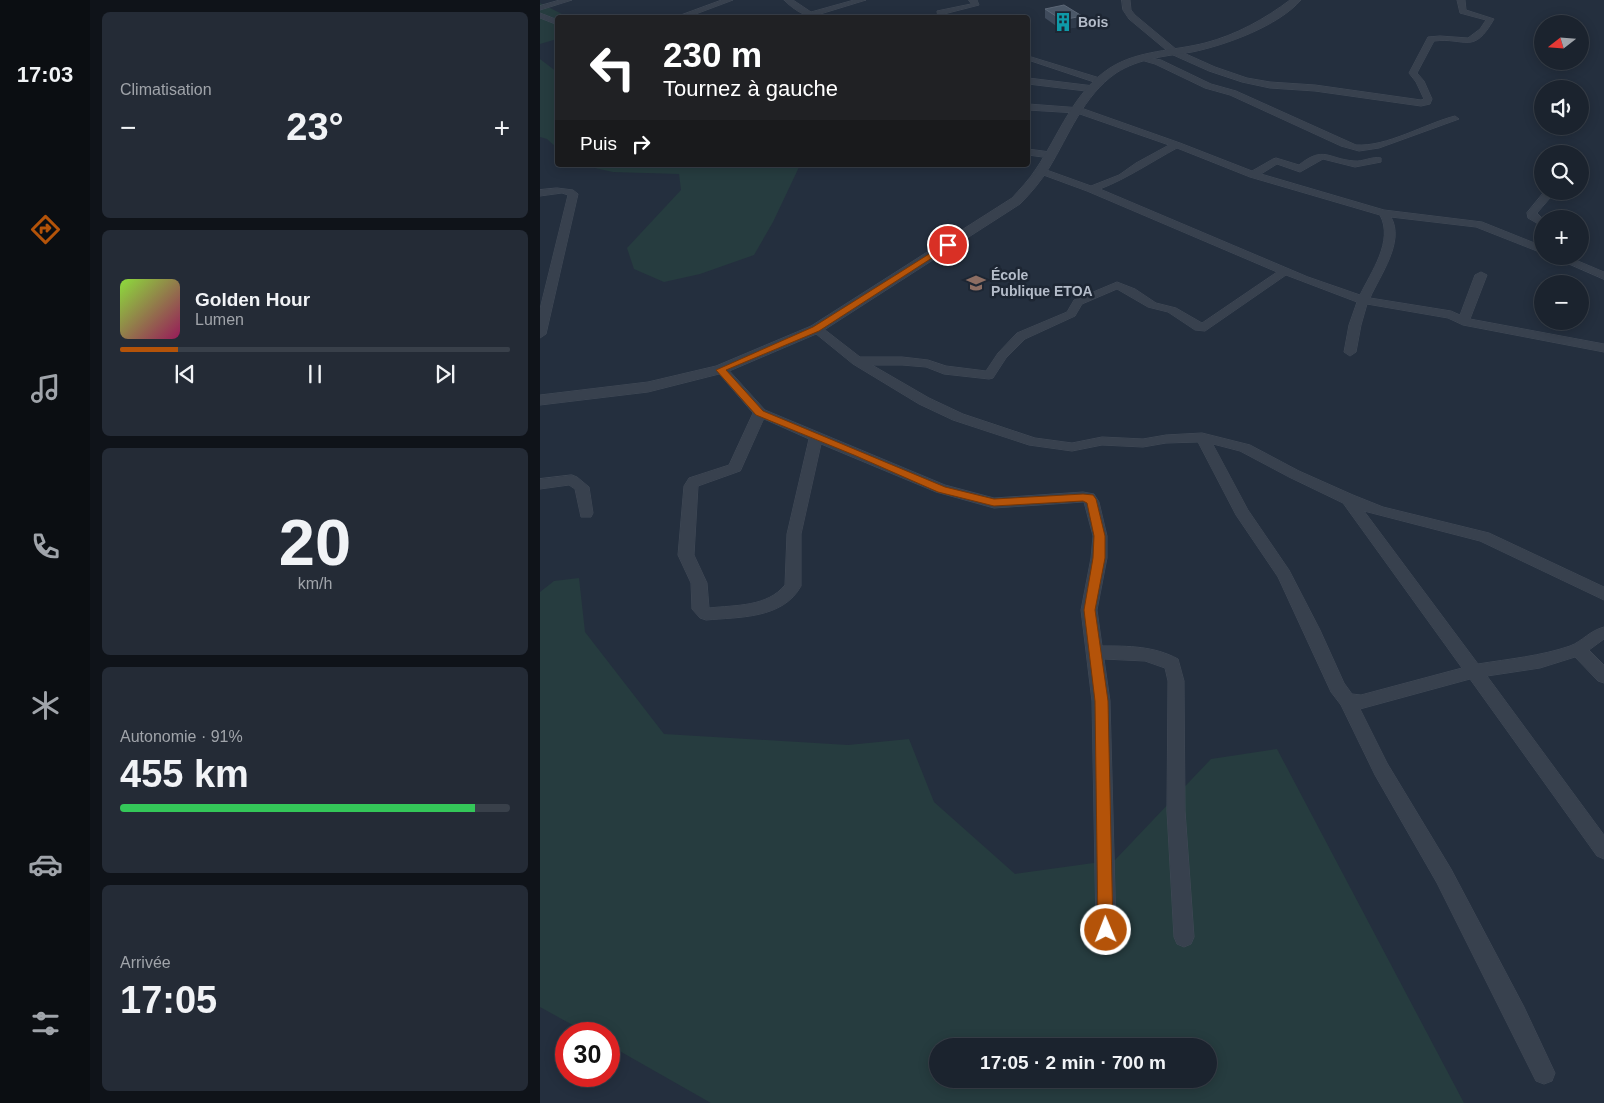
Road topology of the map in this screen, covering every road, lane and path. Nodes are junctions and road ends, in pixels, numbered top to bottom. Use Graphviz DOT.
graph roads {
  1 [pos="568,0"];
  2 [pos="729,0"];
  3 [pos="788,0"];
  4 [pos="862,0"];
  5 [pos="972,0"];
  6 [pos="1126,0"];
  7 [pos="1296,0"];
  8 [pos="1460,0"];
  9 [pos="540,8"];
  10 [pos="540,15"];
  11 [pos="685,15"];
  12 [pos="813,15"];
  13 [pos="818,15"];
  14 [pos="941,15"];
  15 [pos="555,22"];
  16 [pos="1174,52"];
  17 [pos="1144,58"];
  18 [pos="1030,59"];
  19 [pos="1030,81"];
  20 [pos="1097,85"];
  21 [pos="1030,107"];
  22 [pos="1078,110"];
  23 [pos="1455,119"];
  24 [pos="1177,145"];
  25 [pos="1030,152"];
  26 [pos="1050,155"];
  27 [pos="1378,160"];
  28 [pos="1041,171"];
  29 [pos="1253,175"];
  30 [pos="1091,189"];
  31 [pos="540,193"];
  32 [pos="1543,200"];
  33 [pos="1535,210"];
  34 [pos="1384,213"];
  35 [pos="1534,247"];
  36 [pos="1578,265"];
  37 [pos="1286,271"];
  38 [pos="1481,276"];
  39 [pos="1604,276"];
  40 [pos="1363,300"];
  41 [pos="1463,321"];
  42 [pos="816,329"];
  43 [pos="540,334"];
  44 [pos="1604,348"];
  45 [pos="1350,352"];
  46 [pos="857,361"];
  47 [pos="720,370"];
  48 [pos="540,400"];
  49 [pos="760,413"];
  50 [pos="816,437"];
  51 [pos="1202,437"];
  52 [pos="540,484"];
  53 [pos="1348,499"];
  54 [pos="586,513"];
  55 [pos="1604,594"];
  56 [pos="1604,633"];
  57 [pos="1578,650"];
  58 [pos="1094,652"];
  59 [pos="1474,671"];
  60 [pos="1604,676"];
  61 [pos="1347,700"];
  62 [pos="1604,850"];
  63 [pos="1106,930"];
  64 [pos="1184,937"];
  65 [pos="1544,1073"];
  1 -- 9 [label="street"];
  2 -- 11 [label="street"];
  3 -- 12 [label="street"];
  4 -- 13 [label="street"];
  5 -- 14 [label="street"];
  6 -- 16 [label="street"];
  7 -- 16 [label="street"];
  8 -- 16 [label="street"];
  10 -- 15 [label="street"];
  16 -- 17 [label="street"];
  17 -- 20 [label="street"];
  17 -- 23 [label="street"];
  18 -- 20 [label="street"];
  19 -- 20 [label="street"];
  20 -- 22 [label="street"];
  21 -- 22 [label="street"];
  22 -- 24 [label="street"];
  22 -- 26 [label="street"];
  24 -- 29 [label="street"];
  24 -- 30 [label="street"];
  25 -- 26 [label="street"];
  26 -- 28 [label="street"];
  27 -- 29 [label="street"];
  28 -- 30 [label="street"];
  28 -- 42 [label="street"];
  29 -- 34 [label="street"];
  30 -- 37 [label="street"];
  31 -- 43 [label="street"];
  32 -- 33 [label="street"];
  34 -- 35 [label="street"];
  34 -- 40 [label="street"];
  36 -- 39 [label="street"];
  37 -- 40 [label="street"];
  37 -- 46 [label="street"];
  38 -- 41 [label="street"];
  40 -- 41 [label="street"];
  40 -- 45 [label="street"];
  41 -- 44 [label="street"];
  42 -- 46 [label="street"];
  42 -- 47 [label="street"];
  46 -- 51 [label="street"];
  47 -- 48 [label="street"];
  47 -- 49 [label="street"];
  49 -- 50 [label="street"];
  49 -- 50 [label="street"];
  50 -- 58 [label="street"];
  51 -- 53 [label="street"];
  51 -- 61 [label="street"];
  52 -- 54 [label="street"];
  53 -- 55 [label="street"];
  53 -- 59 [label="street"];
  56 -- 57 [label="street"];
  57 -- 59 [label="street"];
  57 -- 60 [label="street"];
  58 -- 63 [label="street"];
  58 -- 64 [label="street"];
  59 -- 61 [label="street"];
  59 -- 62 [label="street"];
  61 -- 65 [label="street"];
}
